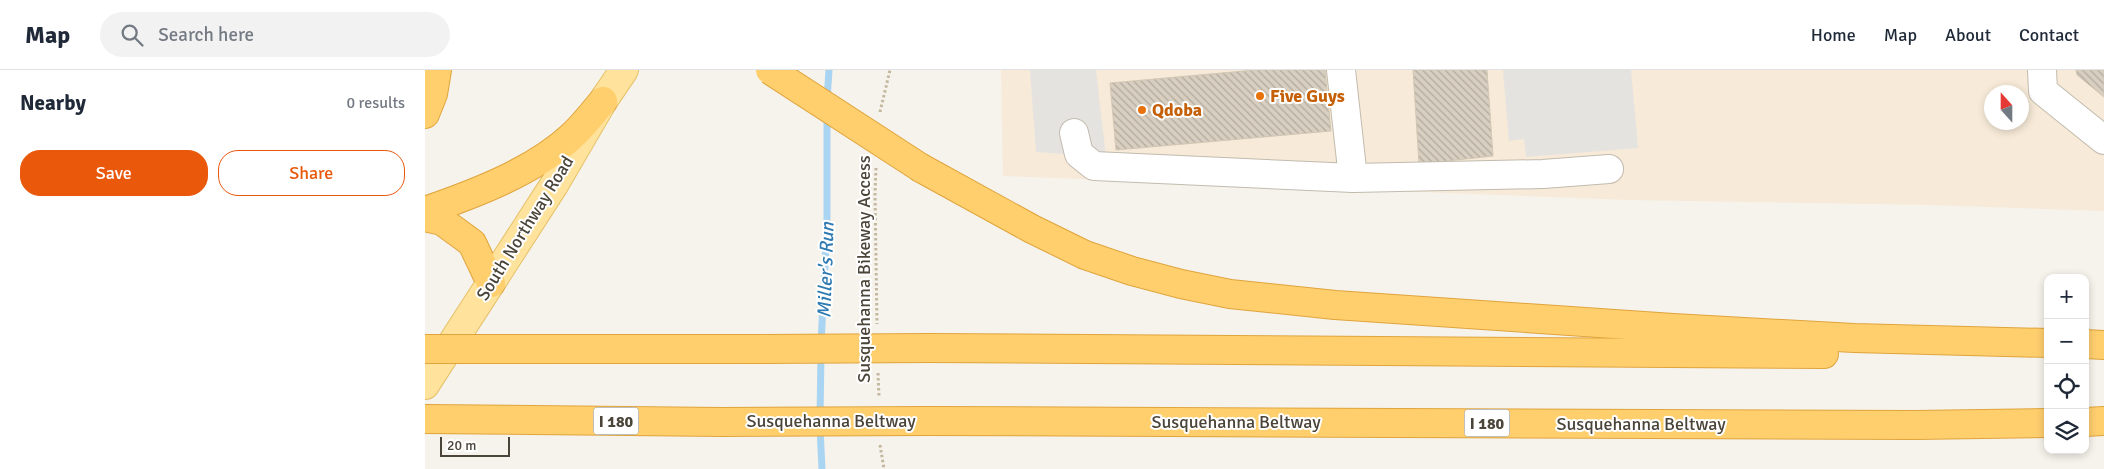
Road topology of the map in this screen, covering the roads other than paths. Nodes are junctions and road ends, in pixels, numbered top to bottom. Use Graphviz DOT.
graph roads {
  1 [pos="437,70"];
  2 [pos="624,70"];
  3 [pos="770,70"];
  4 [pos="1341,70"];
  5 [pos="2042,70"];
  6 [pos="603,101"];
  7 [pos="425,114"];
  8 [pos="1074,133"];
  9 [pos="2104,140"];
  10 [pos="1609,168"];
  11 [pos="1353,178"];
  12 [pos="425,211"];
  13 [pos="425,217"];
  14 [pos="491,282"];
  15 [pos="2044,343"];
  16 [pos="2089,344"];
  17 [pos="2104,345"];
  18 [pos="425,349"];
  19 [pos="2044,355"];
  20 [pos="2089,355"];
  21 [pos="2104,355"];
  22 [pos="425,385"];
  23 [pos="425,419"];
  24 [pos="2104,421"];
  25 [pos="2044,422"];
  26 [pos="2089,422"];
  1 -- 7 [label="highway"];
  2 -- 6 [label="main road, South Northway Road"];
  3 -- 15 [label="highway, bridge"];
  4 -- 11 [label="lane"];
  5 -- 9 [label="lane"];
  6 -- 12 [label="highway"];
  6 -- 14 [label="main road, South Northway Road"];
  8 -- 11 [label="lane"];
  10 -- 11 [label="lane"];
  13 -- 14 [label="highway"];
  14 -- 22 [label="main road, South Northway Road"];
  16 -- 17 [label="highway"];
  18 -- 19 [label="highway, bridge"];
  20 -- 21 [label="highway"];
  23 -- 25 [label="highway, Susquehanna Beltway / I 180, bridge"];
  24 -- 26 [label="highway"];
}
